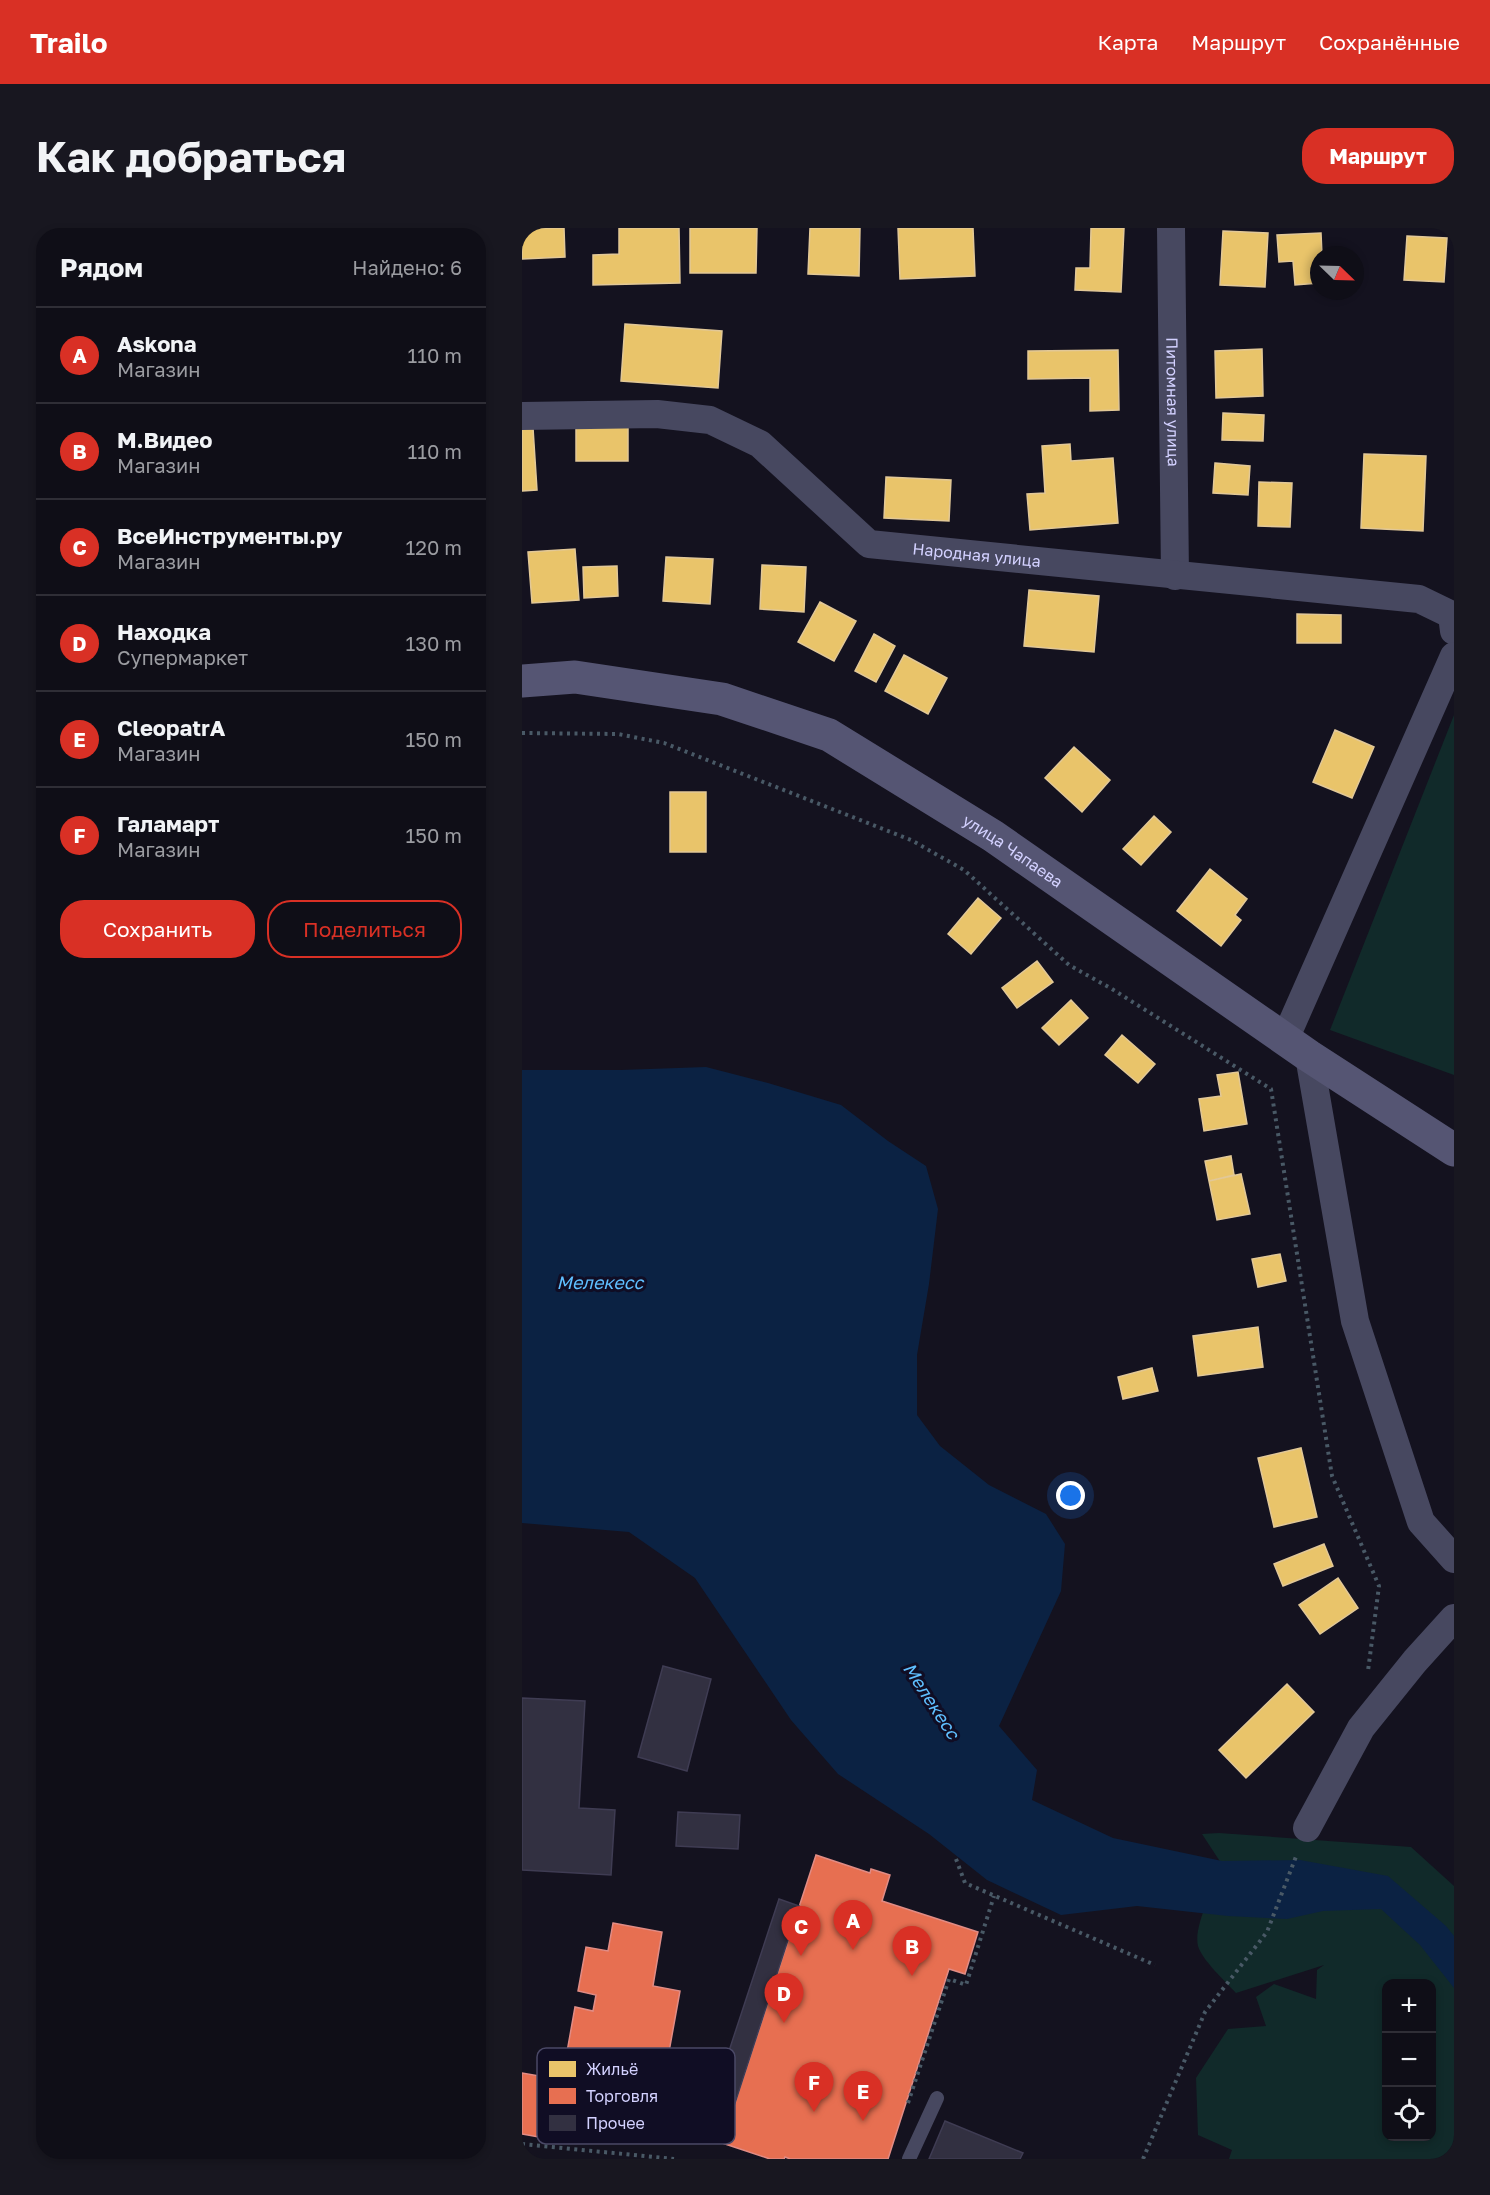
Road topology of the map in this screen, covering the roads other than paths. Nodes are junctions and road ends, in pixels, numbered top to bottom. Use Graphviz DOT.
graph roads {
  1 [pos="1171,228"];
  2 [pos="522,416"];
  3 [pos="1175,576"];
  4 [pos="1454,631"];
  5 [pos="1454,656"];
  6 [pos="522,681"];
  7 [pos="1297,1048"];
  8 [pos="1454,1150"];
  9 [pos="1454,1559"];
  10 [pos="1454,1618"];
  11 [pos="1307,1828"];
  12 [pos="937,2098"];
  13 [pos="909,2159"];
  1 -- 3 [label="street, Питомная улица"];
  2 -- 3 [label="street, Народная улица"];
  3 -- 4 [label="street, Народная улица"];
  5 -- 7 [label="street"];
  6 -- 7 [label="street, улица Чапаева"];
  7 -- 8 [label="street, улица Чапаева"];
  7 -- 9 [label="street"];
  10 -- 11 [label="street"];
  12 -- 13 [label="lane"];
}
